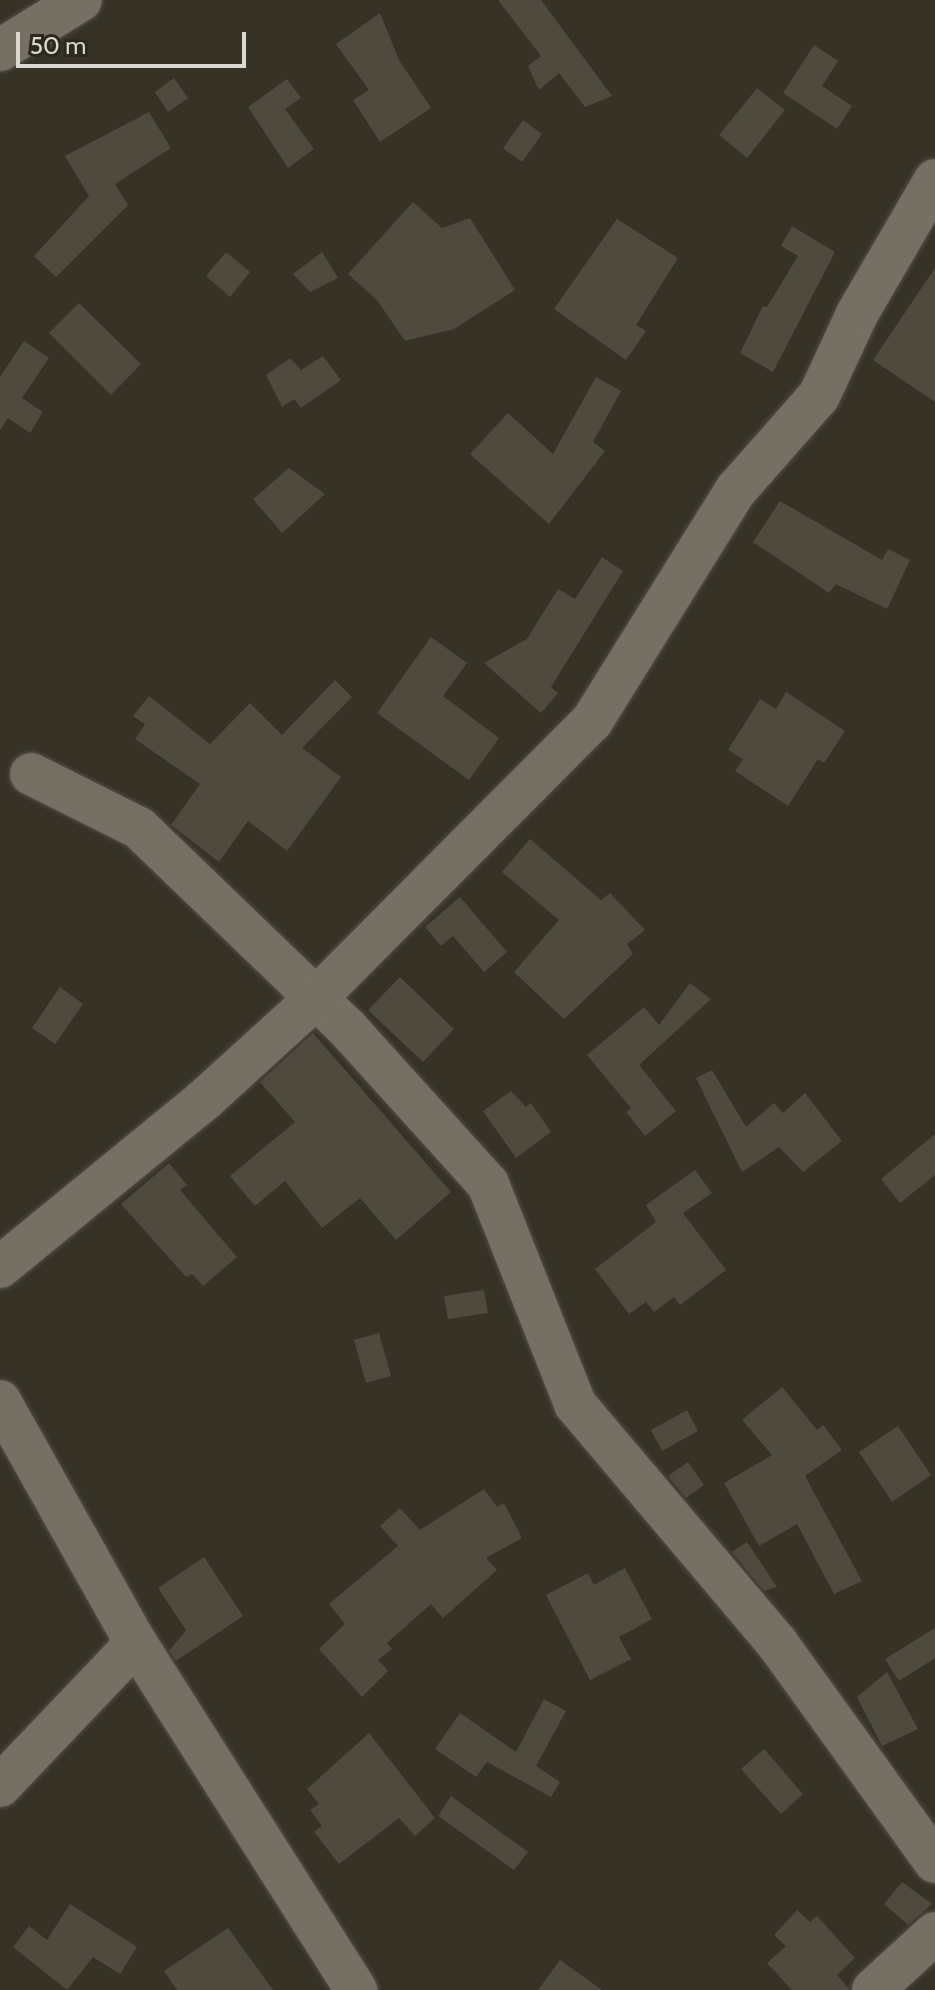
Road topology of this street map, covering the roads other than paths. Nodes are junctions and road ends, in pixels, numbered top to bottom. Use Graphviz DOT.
graph roads {
  1 [pos="81,0"];
  2 [pos="0,50"];
  3 [pos="935,180"];
  4 [pos="31,774"];
  5 [pos="316,998"];
  6 [pos="0,1267"];
  7 [pos="0,1401"];
  8 [pos="136,1643"];
  9 [pos="0,1786"];
  10 [pos="935,1862"];
  11 [pos="935,1933"];
  12 [pos="356,1990"];
  13 [pos="873,1990"];
  1 -- 2 [label="street"];
  3 -- 5 [label="street"];
  4 -- 5 [label="street"];
  5 -- 6 [label="street"];
  5 -- 10 [label="street"];
  7 -- 8 [label="street"];
  8 -- 9 [label="street"];
  8 -- 12 [label="street"];
  11 -- 13 [label="street"];
}
